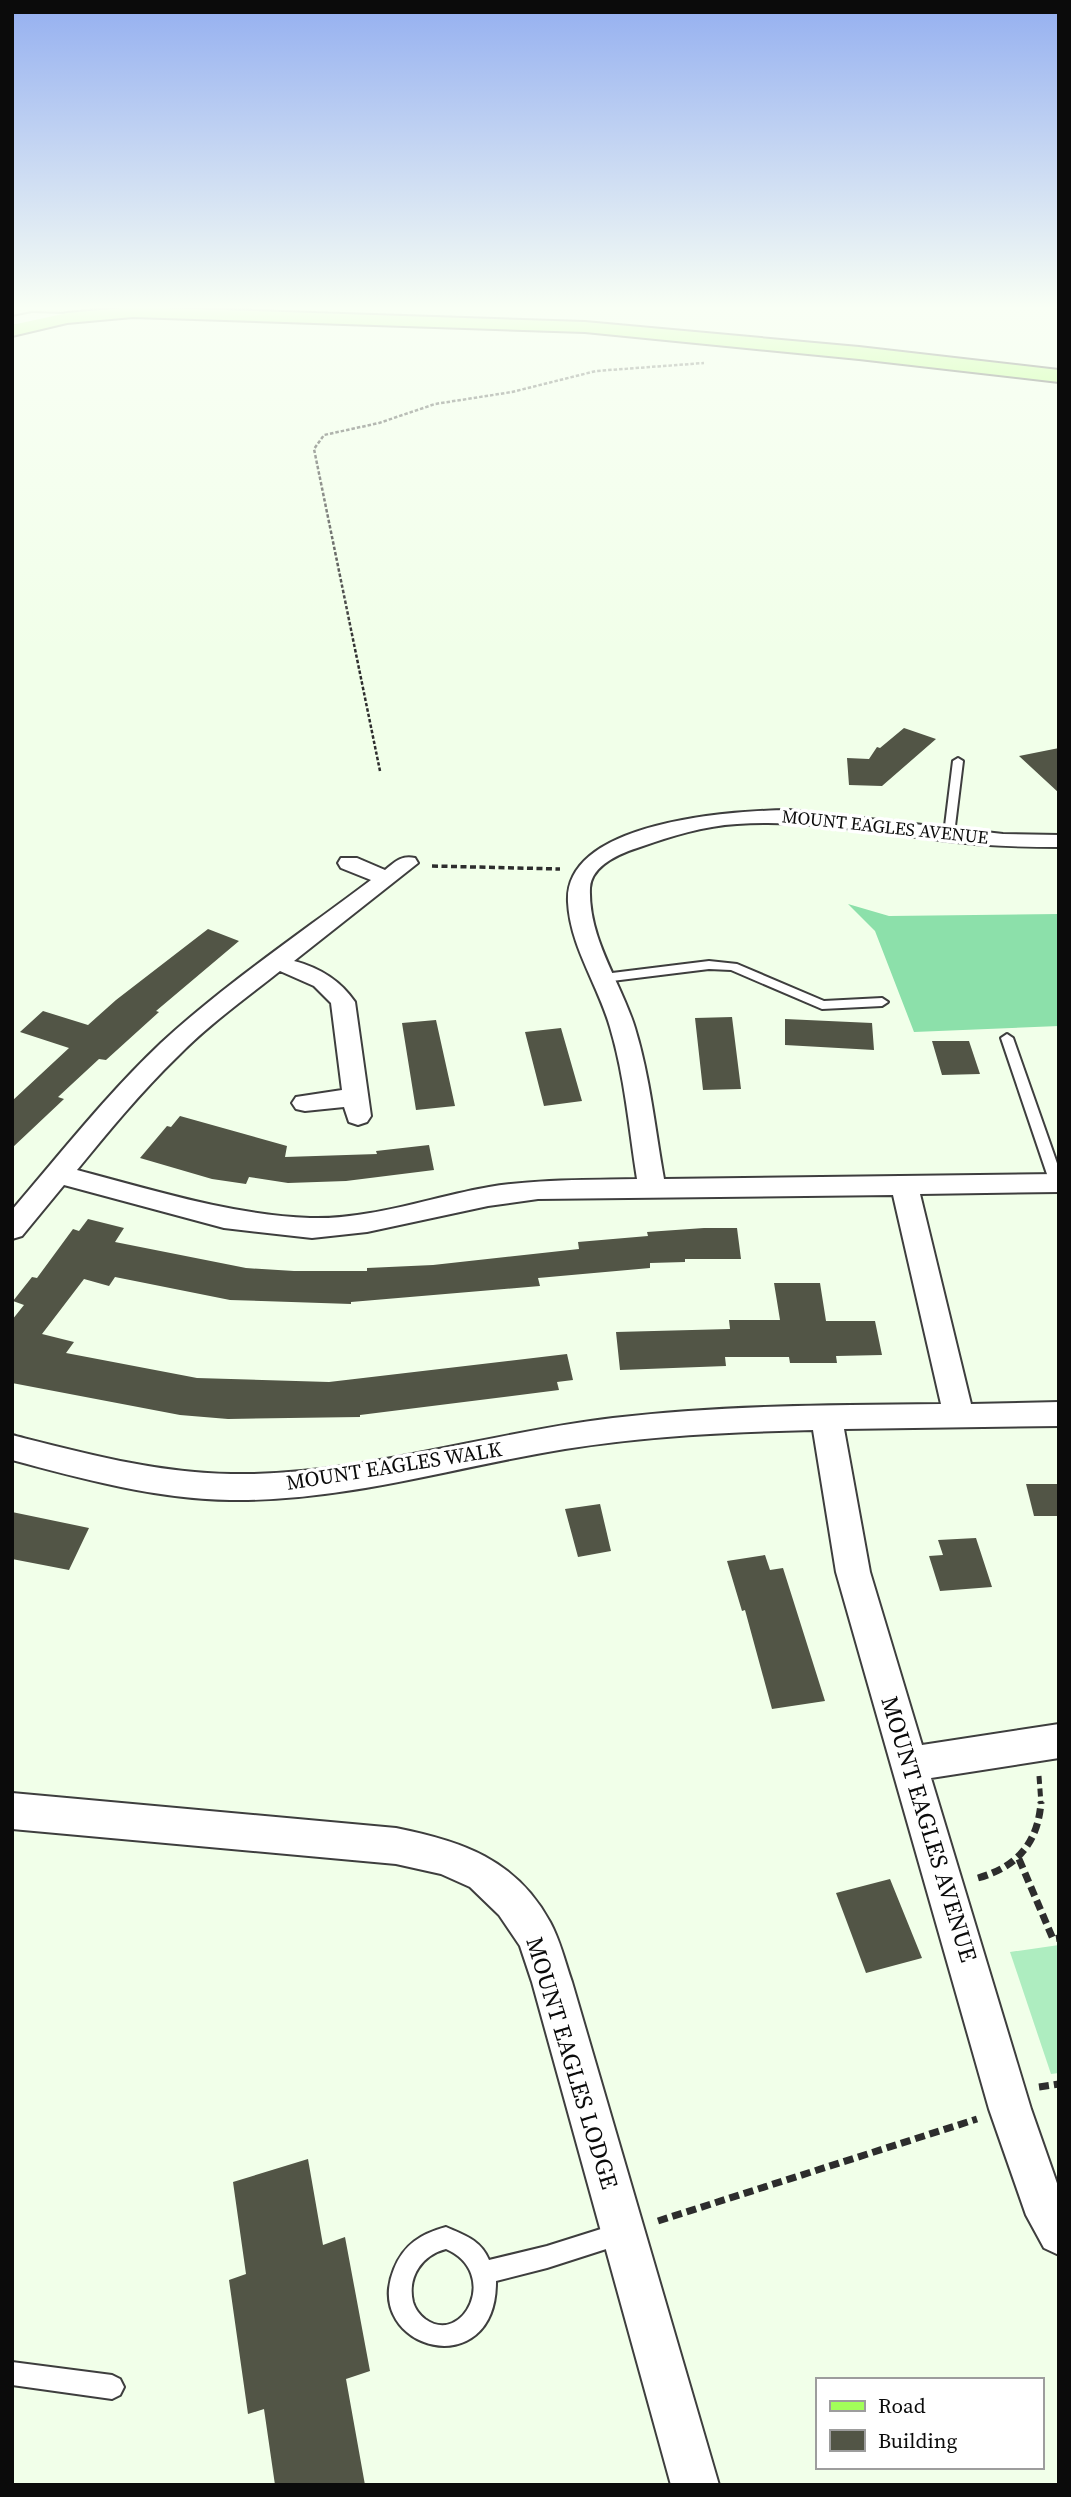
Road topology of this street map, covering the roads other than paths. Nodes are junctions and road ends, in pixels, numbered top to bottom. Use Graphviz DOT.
graph roads {
  1 [pos="958,761"];
  2 [pos="949,834"];
  3 [pos="1059,841"];
  4 [pos="349,863"];
  5 [pos="407,863"];
  6 [pos="386,878"];
  7 [pos="275,963"];
  8 [pos="604,978"];
  9 [pos="882,1002"];
  10 [pos="1007,1038"];
  11 [pos="305,1103"];
  12 [pos="58,1174"];
  13 [pos="1058,1183"];
  14 [pos="904,1184"];
  15 [pos="652,1188"];
  16 [pos="12,1229"];
  17 [pos="1059,1414"];
  18 [pos="825,1417"];
  19 [pos="959,1417"];
  20 [pos="12,1447"];
  21 [pos="1043,1744"];
  22 [pos="910,1764"];
  23 [pos="12,1811"];
  24 [pos="624,2233"];
  25 [pos="1059,2233"];
  26 [pos="485,2272"];
  27 [pos="12,2373"];
  28 [pos="112,2387"];
  29 [pos="695,2485"];
  1 -- 2 [label="lane"];
  2 -- 3 [label="street, MOUNT EAGLES AVENUE"];
  2 -- 8 [label="street, MOUNT EAGLES AVENUE"];
  4 -- 6 [label="street"];
  5 -- 6 [label="street"];
  6 -- 7 [label="street"];
  7 -- 11 [label="street"];
  7 -- 12 [label="street"];
  8 -- 9 [label="lane"];
  8 -- 15 [label="street"];
  10 -- 13 [label="lane"];
  12 -- 15 [label="street"];
  12 -- 16 [label="street"];
  13 -- 14 [label="street"];
  14 -- 15 [label="street"];
  14 -- 19 [label="street"];
  17 -- 19 [label="street"];
  18 -- 19 [label="street"];
  18 -- 20 [label="street, MOUNT EAGLES WALK"];
  18 -- 22 [label="street, MOUNT EAGLES AVENUE"];
  21 -- 22 [label="street"];
  22 -- 25 [label="street, MOUNT EAGLES AVENUE"];
  23 -- 24 [label="street, MOUNT EAGLES LODGE"];
  24 -- 26 [label="lane"];
  24 -- 29 [label="street, MOUNT EAGLES LODGE"];
  26 -- 26 [label="lane"];
  27 -- 28 [label="lane"];
}
